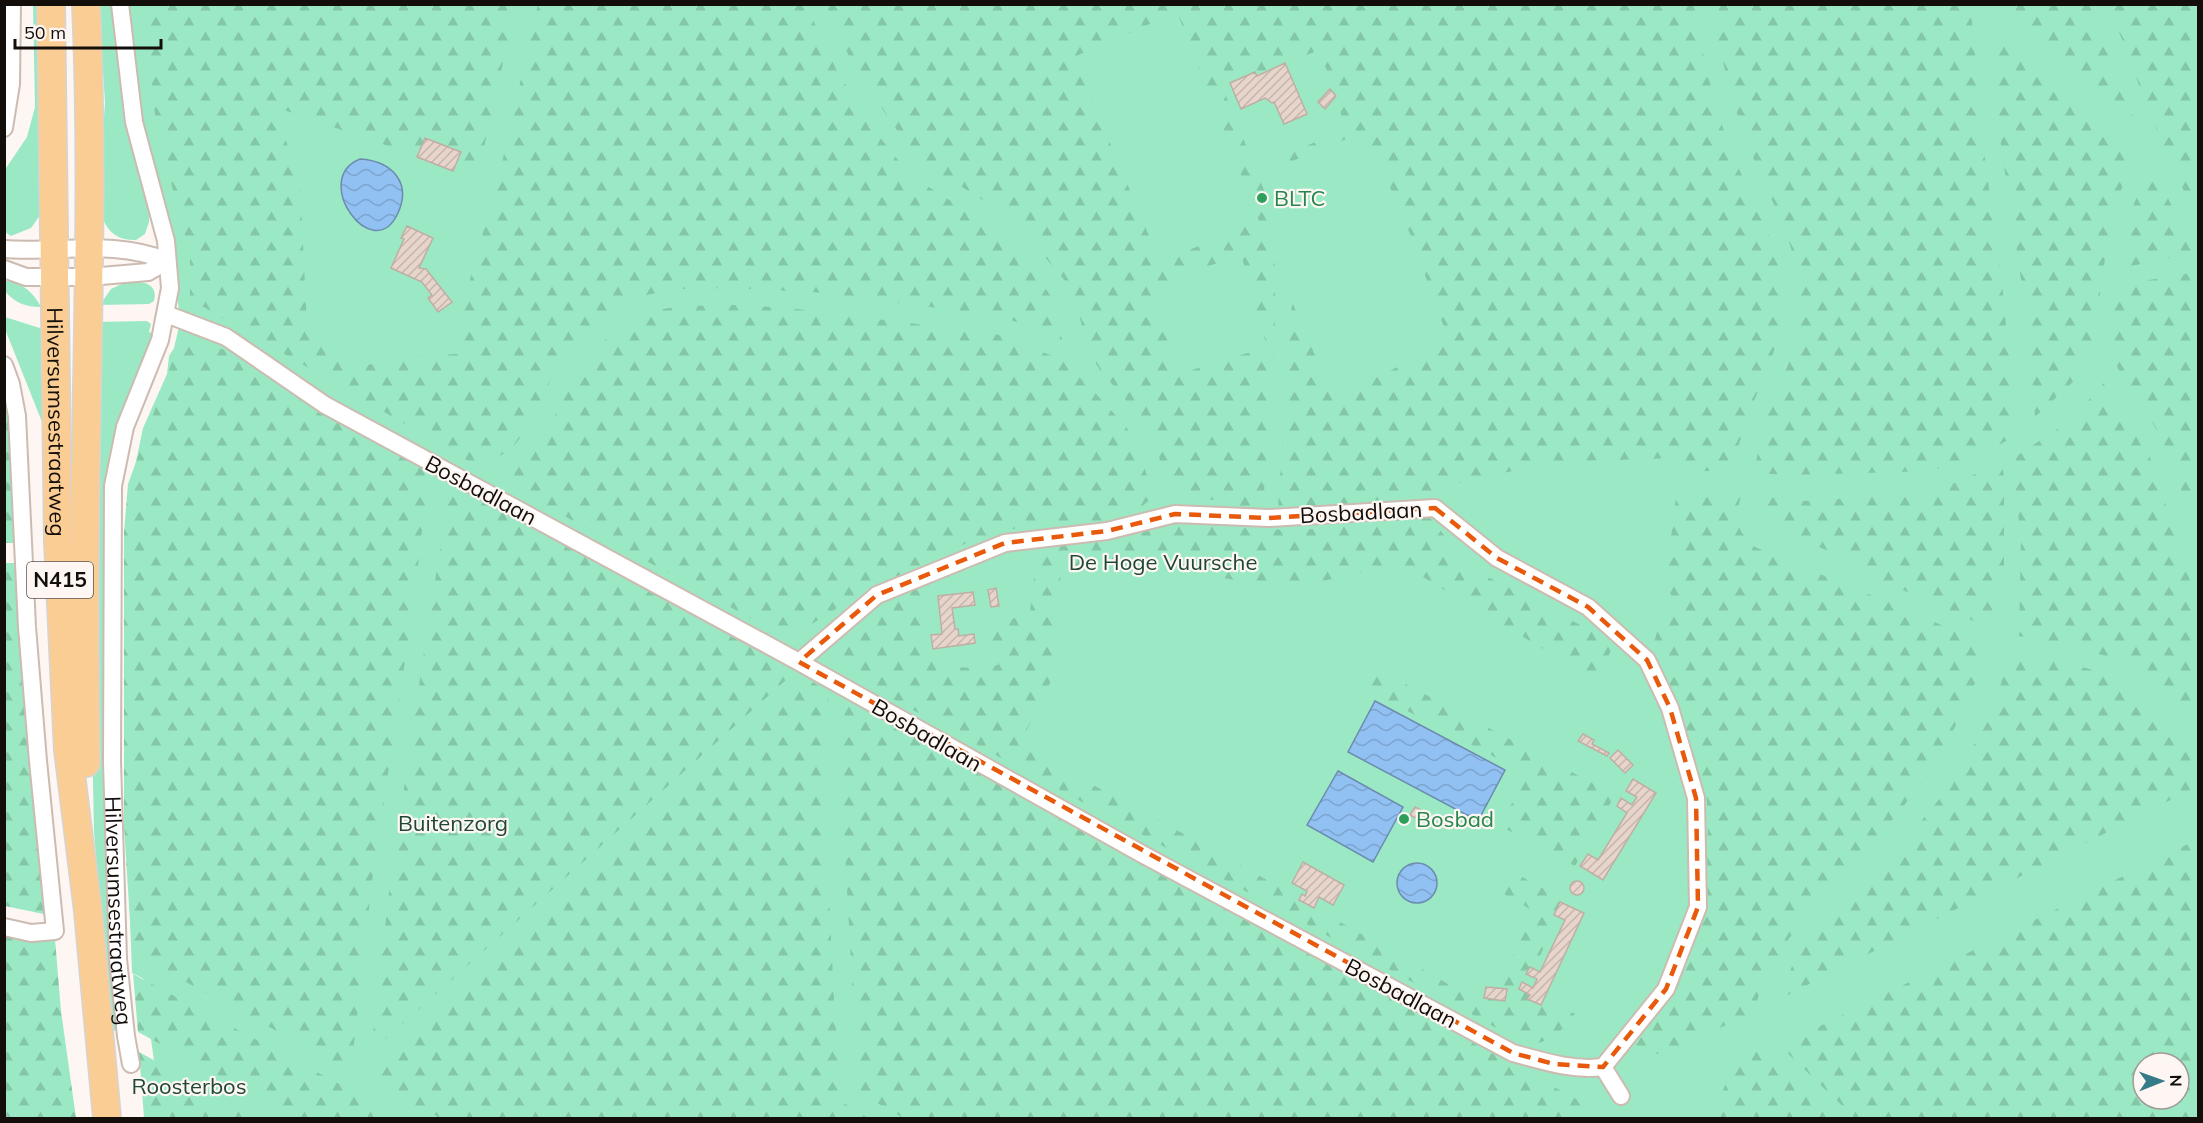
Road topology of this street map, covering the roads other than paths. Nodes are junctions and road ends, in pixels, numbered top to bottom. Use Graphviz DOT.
graph roads {
  1 [pos="12,4"];
  2 [pos="51,4"];
  3 [pos="86,4"];
  4 [pos="120,4"];
  5 [pos="4,128"];
  6 [pos="53,248"];
  7 [pos="89,248"];
  8 [pos="4,249"];
  9 [pos="167,261"];
  10 [pos="4,269"];
  11 [pos="53,277"];
  12 [pos="89,277"];
  13 [pos="166,314"];
  14 [pos="4,365"];
  15 [pos="799,662"];
  16 [pos="88,911"];
  17 [pos="4,927"];
  18 [pos="131,1064"];
  19 [pos="1603,1067"];
  20 [pos="1621,1096"];
  21 [pos="107,1119"];
  1 -- 5 [label="street"];
  2 -- 6 [label="main road, Hilversumsestraatweg / N415"];
  3 -- 7 [label="main road, Hilversumsestraatweg / N415"];
  4 -- 9 [label="street, Hilversumsestraatweg"];
  6 -- 7 [label="street"];
  6 -- 8 [label="street"];
  6 -- 11 [label="main road, Hilversumsestraatweg / N415"];
  7 -- 9 [label="street"];
  7 -- 12 [label="main road, Hilversumsestraatweg / N415"];
  9 -- 12 [label="street"];
  9 -- 13 [label="street, Hilversumsestraatweg"];
  10 -- 11 [label="street"];
  11 -- 12 [label="street"];
  11 -- 16 [label="main road, Hilversumsestraatweg / N415"];
  12 -- 16 [label="main road, Hilversumsestraatweg / N415"];
  13 -- 15 [label="street, Bosbadlaan"];
  13 -- 18 [label="street, Hilversumsestraatweg"];
  14 -- 17 [label="street, Hilversumsestraatweg"];
  15 -- 19 [label="street, Bosbadlaan"];
  15 -- 19 [label="street, Bosbadlaan"];
  16 -- 21 [label="main road, Hilversumsestraatweg / N415"];
  19 -- 20 [label="street"];
}
